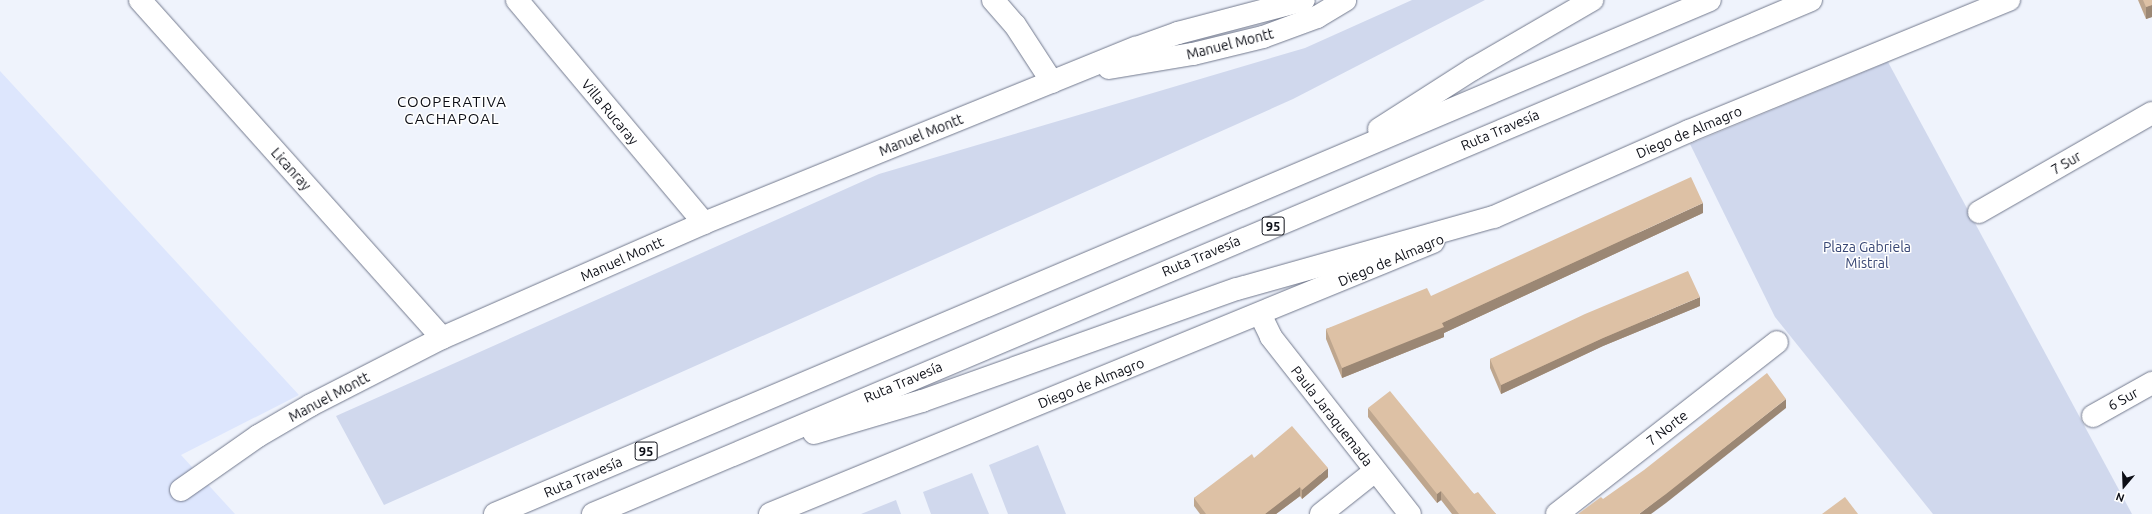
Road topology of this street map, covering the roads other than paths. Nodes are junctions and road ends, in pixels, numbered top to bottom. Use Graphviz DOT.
graph roads {
  1 [pos="140,0"];
  2 [pos="517,0"];
  3 [pos="993,0"];
  4 [pos="1304,0"];
  5 [pos="1344,0"];
  6 [pos="1592,0"];
  7 [pos="1710,0"];
  8 [pos="1811,0"];
  9 [pos="2009,0"];
  10 [pos="1084,71"];
  11 [pos="1052,82"];
  12 [pos="2152,114"];
  13 [pos="1331,160"];
  14 [pos="1979,212"];
  15 [pos="1494,216"];
  16 [pos="704,223"];
  17 [pos="1260,314"];
  18 [pos="442,338"];
  19 [pos="1777,342"];
  20 [pos="2152,383"];
  21 [pos="2093,416"];
  22 [pos="735,454"];
  23 [pos="1375,471"];
  24 [pos="181,490"];
  25 [pos="495,514"];
  26 [pos="593,514"];
  27 [pos="770,514"];
  28 [pos="1321,514"];
  29 [pos="1410,514"];
  30 [pos="1557,514"];
  1 -- 18 [label="main road, Licanray"];
  2 -- 16 [label="main road, Villa Rucaray"];
  3 -- 11 [label="main road"];
  4 -- 10 [label="main road, Manuel Montt"];
  5 -- 10 [label="main road, Manuel Montt"];
  6 -- 13 [label="main road"];
  7 -- 13 [label="main road, Ruta Travesía / 95"];
  8 -- 22 [label="main road, Ruta Travesía / 95"];
  9 -- 15 [label="main road, Diego de Almagro"];
  10 -- 11 [label="main road, Manuel Montt"];
  11 -- 16 [label="main road, Manuel Montt"];
  12 -- 14 [label="main road, 7 Sur"];
  13 -- 25 [label="main road, Ruta Travesía / 95"];
  15 -- 17 [label="main road, Diego de Almagro"];
  15 -- 22 [label="main road"];
  16 -- 18 [label="main road, Manuel Montt"];
  17 -- 23 [label="main road, Paula Jaraquemada"];
  17 -- 27 [label="main road, Diego de Almagro"];
  18 -- 24 [label="main road, Manuel Montt"];
  19 -- 30 [label="main road, 7 Norte"];
  20 -- 21 [label="main road, 6 Sur"];
  22 -- 26 [label="main road, Ruta Travesía / 95"];
  23 -- 28 [label="main road"];
  23 -- 29 [label="main road, Paula Jaraquemada"];
}
